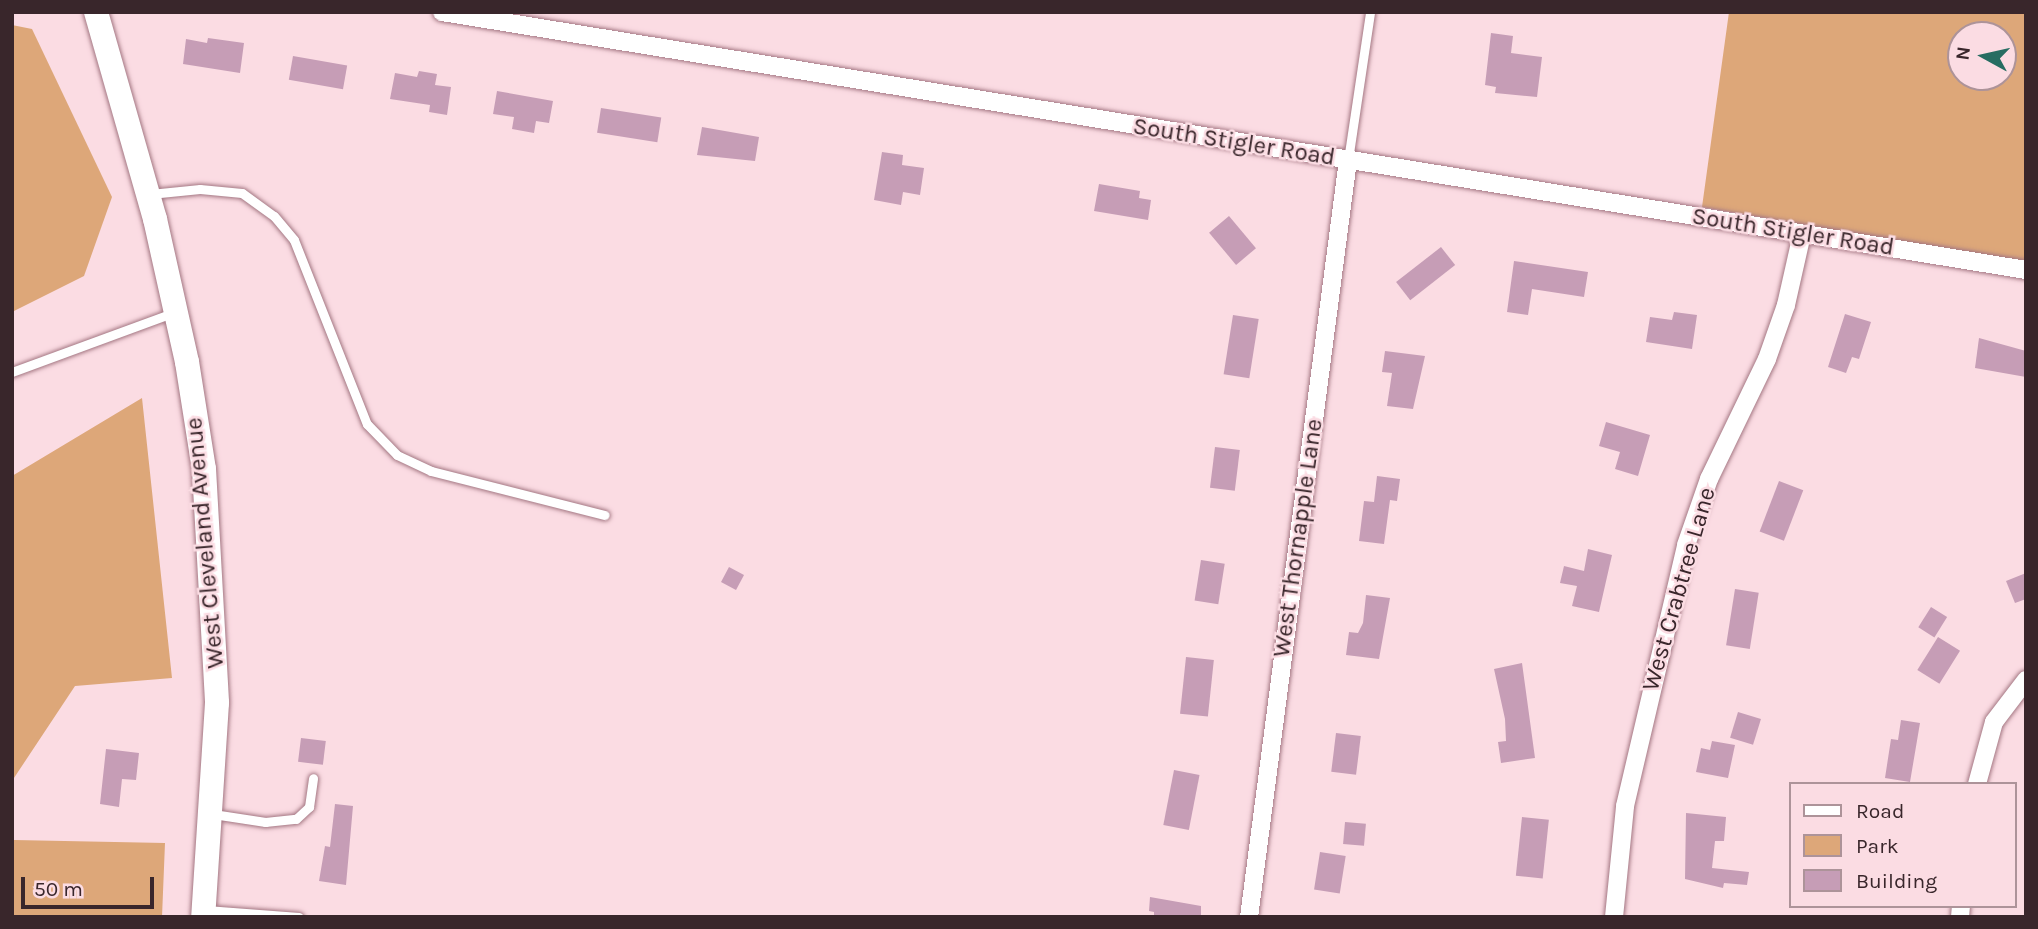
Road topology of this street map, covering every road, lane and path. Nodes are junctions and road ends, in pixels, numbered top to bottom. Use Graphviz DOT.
graph roads {
  1 [pos="96,12"];
  2 [pos="442,12"];
  3 [pos="1370,12"];
  4 [pos="1348,160"];
  5 [pos="148,195"];
  6 [pos="1802,234"];
  7 [pos="2026,270"];
  8 [pos="175,312"];
  9 [pos="12,372"];
  10 [pos="605,515"];
  11 [pos="2026,680"];
  12 [pos="313,778"];
  13 [pos="1977,782"];
  14 [pos="213,814"];
  15 [pos="204,914"];
  16 [pos="299,917"];
  17 [pos="1250,917"];
  18 [pos="1614,917"];
  1 -- 5 [label="main road, West Cleveland Avenue"];
  2 -- 4 [label="street, South Stigler Road"];
  3 -- 4 [label="lane"];
  4 -- 6 [label="street, South Stigler Road"];
  4 -- 17 [label="street, West Thornapple Lane"];
  5 -- 8 [label="main road, West Cleveland Avenue"];
  5 -- 10 [label="lane"];
  6 -- 7 [label="street, South Stigler Road"];
  6 -- 18 [label="street, West Crabtree Lane"];
  8 -- 9 [label="lane"];
  8 -- 14 [label="main road, West Cleveland Avenue"];
  11 -- 13 [label="street"];
  12 -- 14 [label="lane"];
  14 -- 15 [label="main road, West Cleveland Avenue"];
  15 -- 16 [label="lane"];
}
